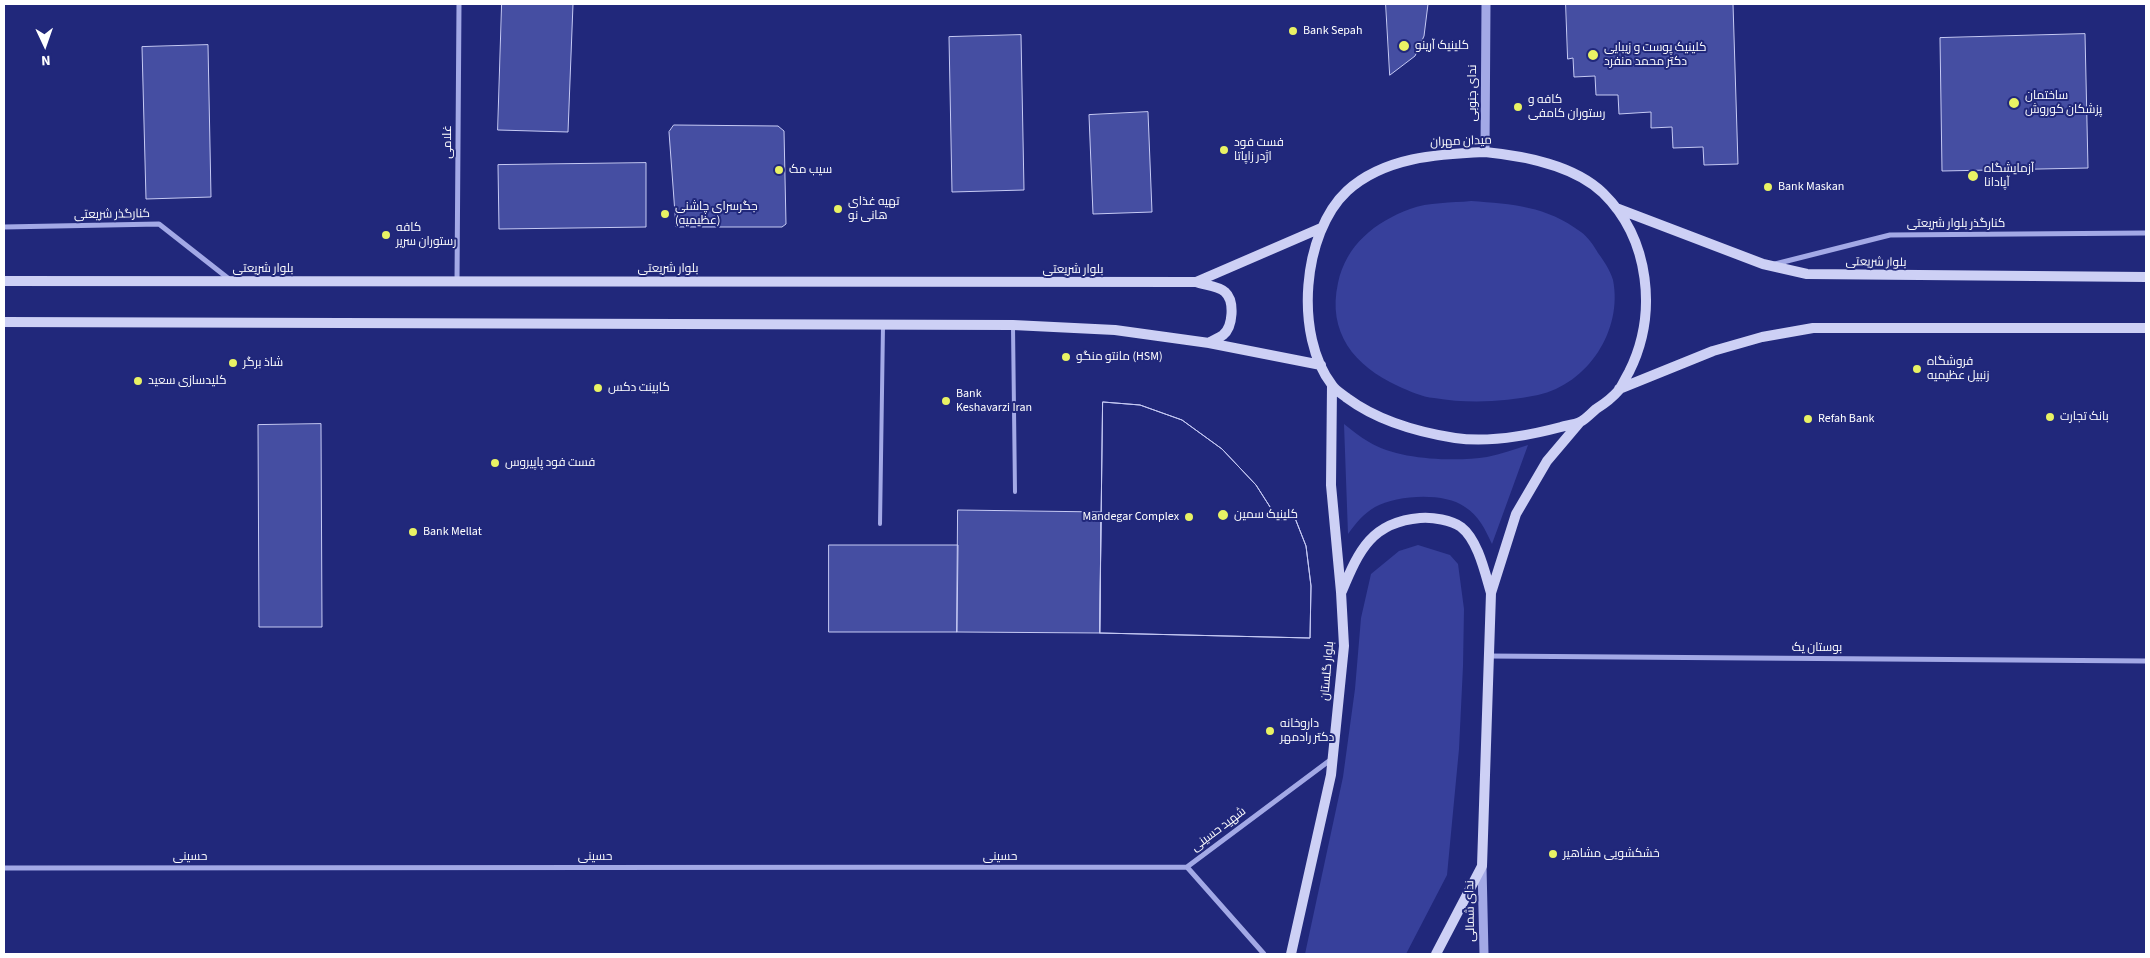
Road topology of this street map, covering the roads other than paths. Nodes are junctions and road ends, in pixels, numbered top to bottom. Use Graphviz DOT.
graph roads {
  1 [pos="459,4"];
  2 [pos="1486,4"];
  3 [pos="1485,152"];
  4 [pos="1616,208"];
  5 [pos="4,227"];
  6 [pos="1321,228"];
  7 [pos="2146,233"];
  8 [pos="1769,266"];
  9 [pos="2146,277"];
  10 [pos="4,280"];
  11 [pos="231,281"];
  12 [pos="457,281"];
  13 [pos="1196,282"];
  14 [pos="4,322"];
  15 [pos="883,324"];
  16 [pos="1014,325"];
  17 [pos="2146,328"];
  18 [pos="1209,343"];
  19 [pos="1321,365"];
  20 [pos="1332,386"];
  21 [pos="1620,389"];
  22 [pos="1580,422"];
  23 [pos="1015,492"];
  24 [pos="880,524"];
  25 [pos="1341,592"];
  26 [pos="1491,593"];
  27 [pos="1488,656"];
  28 [pos="2146,661"];
  29 [pos="1333,757"];
  30 [pos="1482,866"];
  31 [pos="1187,867"];
  32 [pos="4,868"];
  33 [pos="1264,954"];
  34 [pos="1291,954"];
  35 [pos="1436,954"];
  36 [pos="1484,954"];
  1 -- 12 [label="street, غلامی"];
  2 -- 3 [label="street, ندای جنوبی"];
  3 -- 4 [label="main road, میدان مهران"];
  3 -- 6 [label="main road, میدان مهران"];
  4 -- 8 [label="main road, بلوار شریعتی"];
  4 -- 21 [label="main road, میدان مهران"];
  5 -- 11 [label="street, کنارگذر شریعتی"];
  6 -- 13 [label="main road, بلوار شریعتی"];
  6 -- 19 [label="main road, میدان مهران"];
  7 -- 8 [label="street, کنارگذر بلوار شریعتی"];
  8 -- 9 [label="main road, بلوار شریعتی"];
  10 -- 11 [label="main road, بلوار شریعتی"];
  11 -- 12 [label="main road, بلوار شریعتی"];
  12 -- 13 [label="main road, بلوار شریعتی"];
  13 -- 18 [label="main road"];
  14 -- 15 [label="main road"];
  15 -- 16 [label="main road"];
  15 -- 24 [label="lane"];
  16 -- 18 [label="main road"];
  16 -- 23 [label="lane"];
  17 -- 21 [label="main road"];
  18 -- 19 [label="main road"];
  19 -- 20 [label="main road, میدان مهران"];
  20 -- 22 [label="main road, میدان مهران"];
  20 -- 25 [label="main road, بلوار گلستان"];
  21 -- 22 [label="main road, میدان مهران"];
  22 -- 26 [label="main road"];
  25 -- 26 [label="main road"];
  25 -- 29 [label="main road, بلوار گلستان"];
  26 -- 27 [label="main road"];
  27 -- 28 [label="street, بوستان یک"];
  27 -- 30 [label="main road"];
  29 -- 31 [label="street, شهید حسینی"];
  29 -- 34 [label="main road, بلوار گلستان"];
  30 -- 35 [label="main road"];
  30 -- 36 [label="street, ندای شمالی"];
  31 -- 32 [label="street, حسینی"];
  31 -- 33 [label="street, شهید حسینی"];
}
